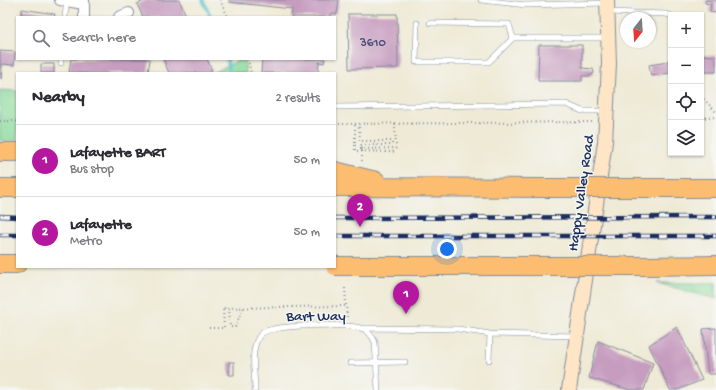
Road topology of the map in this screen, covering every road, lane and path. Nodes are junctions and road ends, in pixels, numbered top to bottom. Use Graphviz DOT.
graph roads {
  1 [pos="63,0"];
  2 [pos="220,0"];
  3 [pos="480,0"];
  4 [pos="84,2"];
  5 [pos="526,2"];
  6 [pos="586,2"];
  7 [pos="608,5"];
  8 [pos="668,15"];
  9 [pos="65,16"];
  10 [pos="84,16"];
  11 [pos="228,16"];
  12 [pos="416,23"];
  13 [pos="430,23"];
  14 [pos="513,38"];
  15 [pos="608,38"];
  16 [pos="248,60"];
  17 [pos="251,72"];
  18 [pos="704,99"];
  19 [pos="336,107"];
  20 [pos="608,111"];
  21 [pos="716,112"];
  22 [pos="716,117"];
  23 [pos="704,118"];
  24 [pos="0,121"];
  25 [pos="16,122"];
  26 [pos="336,124"];
  27 [pos="355,124"];
  28 [pos="395,124"];
  29 [pos="359,125"];
  30 [pos="396,148"];
  31 [pos="0,152"];
  32 [pos="16,152"];
  33 [pos="362,153"];
  34 [pos="362,161"];
  35 [pos="336,171"];
  36 [pos="336,187"];
  37 [pos="0,188"];
  38 [pos="16,188"];
  39 [pos="400,188"];
  40 [pos="716,188"];
  41 [pos="0,264"];
  42 [pos="16,264"];
  43 [pos="716,265"];
  44 [pos="336,266"];
  45 [pos="345,288"];
  46 [pos="346,306"];
  47 [pos="229,308"];
  48 [pos="243,308"];
  49 [pos="347,326"];
  50 [pos="209,328"];
  51 [pos="363,328"];
  52 [pos="490,334"];
  53 [pos="576,336"];
  54 [pos="489,360"];
  55 [pos="405,362"];
  56 [pos="350,363"];
  57 [pos="377,363"];
  58 [pos="255,390"];
  59 [pos="378,390"];
  60 [pos="568,390"];
  1 -- 4 [label="street"];
  1 -- 9 [label="lane"];
  2 -- 11 [label="path"];
  3 -- 5 [label="lane"];
  4 -- 10 [label="street"];
  5 -- 6 [label="lane"];
  6 -- 7 [label="lane"];
  7 -- 8 [label="lane"];
  7 -- 15 [label="street, Happy Valley Road"];
  12 -- 14 [label="lane"];
  13 -- 14 [label="lane"];
  14 -- 15 [label="lane"];
  15 -- 20 [label="street, Happy Valley Road"];
  16 -- 17 [label="path"];
  18 -- 21 [label="path"];
  19 -- 20 [label="lane"];
  20 -- 28 [label="path"];
  20 -- 53 [label="street, Happy Valley Road"];
  22 -- 23 [label="path"];
  24 -- 25 [label="path"];
  26 -- 27 [label="path"];
  27 -- 29 [label="path"];
  27 -- 33 [label="path"];
  28 -- 29 [label="path"];
  28 -- 30 [label="path"];
  29 -- 30 [label="path"];
  30 -- 33 [label="path"];
  31 -- 32 [label="highway"];
  33 -- 34 [label="path"];
  35 -- 39 [label="highway"];
  36 -- 39 [label="highway"];
  37 -- 38 [label="highway"];
  39 -- 40 [label="highway, bridge"];
  41 -- 42 [label="highway"];
  43 -- 44 [label="highway, bridge"];
  45 -- 46 [label="path"];
  46 -- 48 [label="path"];
  46 -- 49 [label="path"];
  47 -- 48 [label="path"];
  47 -- 48 [label="path"];
  47 -- 50 [label="path"];
  49 -- 51 [label="lane, Bart Way"];
  49 -- 58 [label="lane, Bart Way"];
  51 -- 52 [label="lane"];
  51 -- 57 [label="lane, Bart Way"];
  52 -- 53 [label="lane"];
  52 -- 54 [label="lane"];
  53 -- 60 [label="street, Happy Valley Road"];
  55 -- 57 [label="lane"];
  56 -- 57 [label="lane"];
  57 -- 59 [label="lane, Bart Way"];
}
